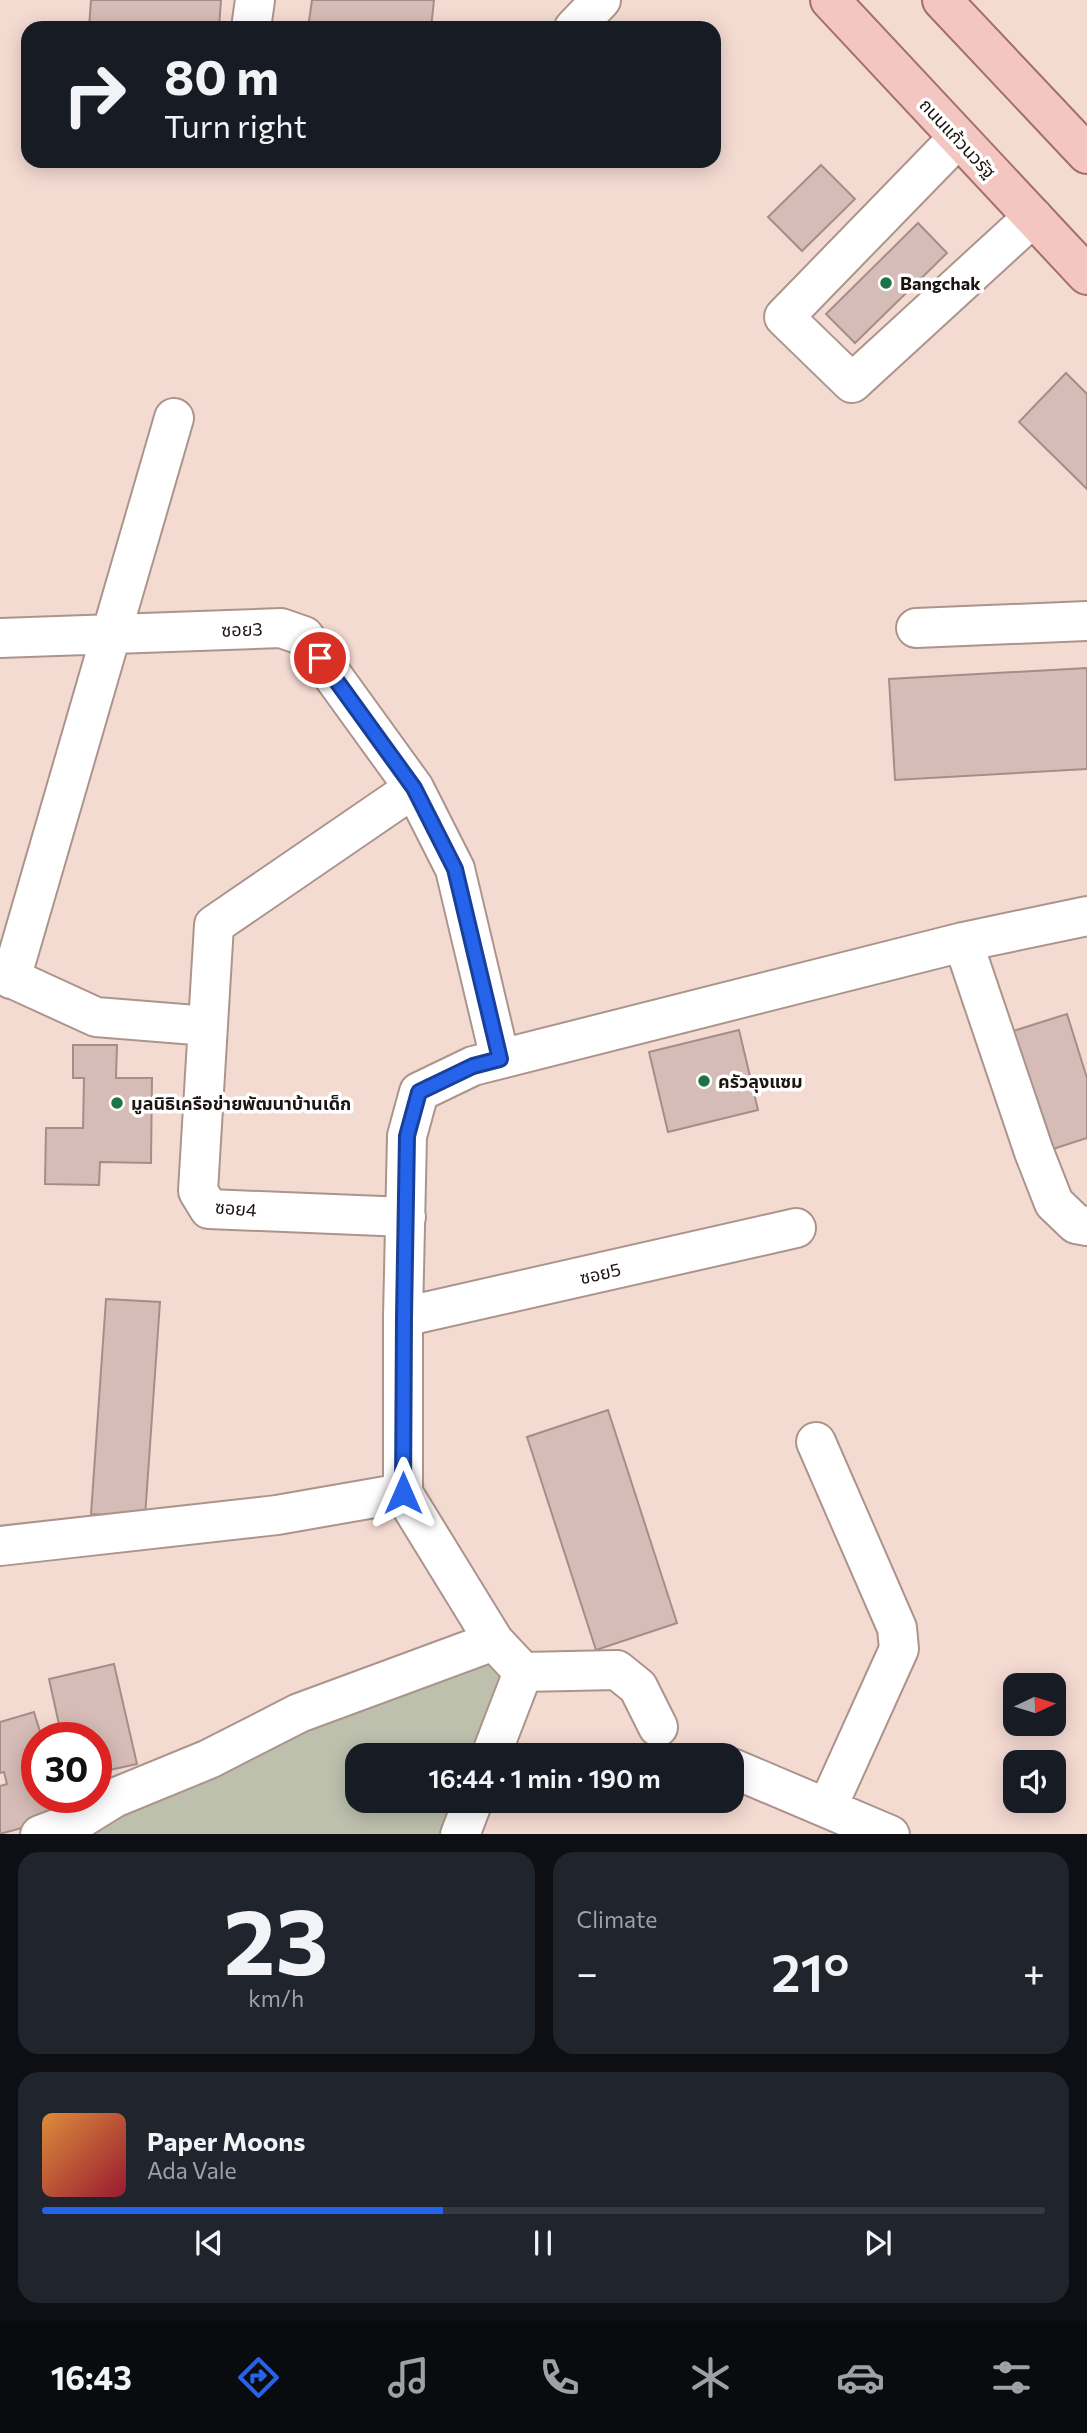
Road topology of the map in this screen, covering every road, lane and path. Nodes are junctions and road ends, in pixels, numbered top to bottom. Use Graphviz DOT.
graph roads {
  1 [pos="255,0"];
  2 [pos="601,0"];
  3 [pos="830,0"];
  4 [pos="942,0"];
  5 [pos="252,21"];
  6 [pos="582,21"];
  7 [pos="958,138"];
  8 [pos="1087,154"];
  9 [pos="1033,217"];
  10 [pos="1087,275"];
  11 [pos="174,418"];
  12 [pos="1087,621"];
  13 [pos="916,628"];
  14 [pos="111,634"];
  15 [pos="0,638"];
  16 [pos="414,788"];
  17 [pos="1087,916"];
  18 [pos="963,942"];
  19 [pos="6,975"];
  20 [pos="208,1026"];
  21 [pos="500,1059"];
  22 [pos="406,1217"];
  23 [pos="1087,1226"];
  24 [pos="796,1228"];
  25 [pos="404,1317"];
  26 [pos="816,1442"];
  27 [pos="403,1493"];
  28 [pos="0,1546"];
  29 [pos="494,1641"];
  30 [pos="523,1672"];
  31 [pos="658,1727"];
  32 [pos="496,1743"];
  33 [pos="744,1773"];
  34 [pos="827,1808"];
  35 [pos="468,1813"];
  36 [pos="882,1831"];
  37 [pos="43,1834"];
  38 [pos="460,1834"];
  1 -- 5 [label="street"];
  2 -- 6 [label="street"];
  3 -- 7 [label="main road, ถนนแก้วนวรัฐ"];
  4 -- 8 [label="main road"];
  7 -- 9 [label="main road, ถนนแก้วนวรัฐ"];
  7 -- 9 [label="street"];
  9 -- 10 [label="main road, ถนนแก้วนวรัฐ"];
  11 -- 14 [label="street"];
  12 -- 13 [label="street"];
  14 -- 15 [label="street, ซอย3"];
  14 -- 16 [label="street, ซอย3"];
  14 -- 19 [label="street"];
  16 -- 20 [label="street"];
  16 -- 21 [label="street, ซอย3"];
  17 -- 18 [label="street"];
  18 -- 21 [label="street"];
  18 -- 23 [label="street"];
  19 -- 20 [label="street"];
  20 -- 22 [label="street, ซอย4"];
  21 -- 22 [label="street"];
  22 -- 25 [label="street"];
  24 -- 25 [label="street, ซอย5"];
  25 -- 27 [label="street"];
  26 -- 34 [label="street"];
  27 -- 28 [label="street"];
  27 -- 29 [label="street"];
  29 -- 30 [label="street"];
  29 -- 37 [label="street"];
  30 -- 31 [label="street"];
  30 -- 32 [label="street"];
  33 -- 34 [label="street"];
  34 -- 36 [label="street"];
  35 -- 38 [label="street"];
}
